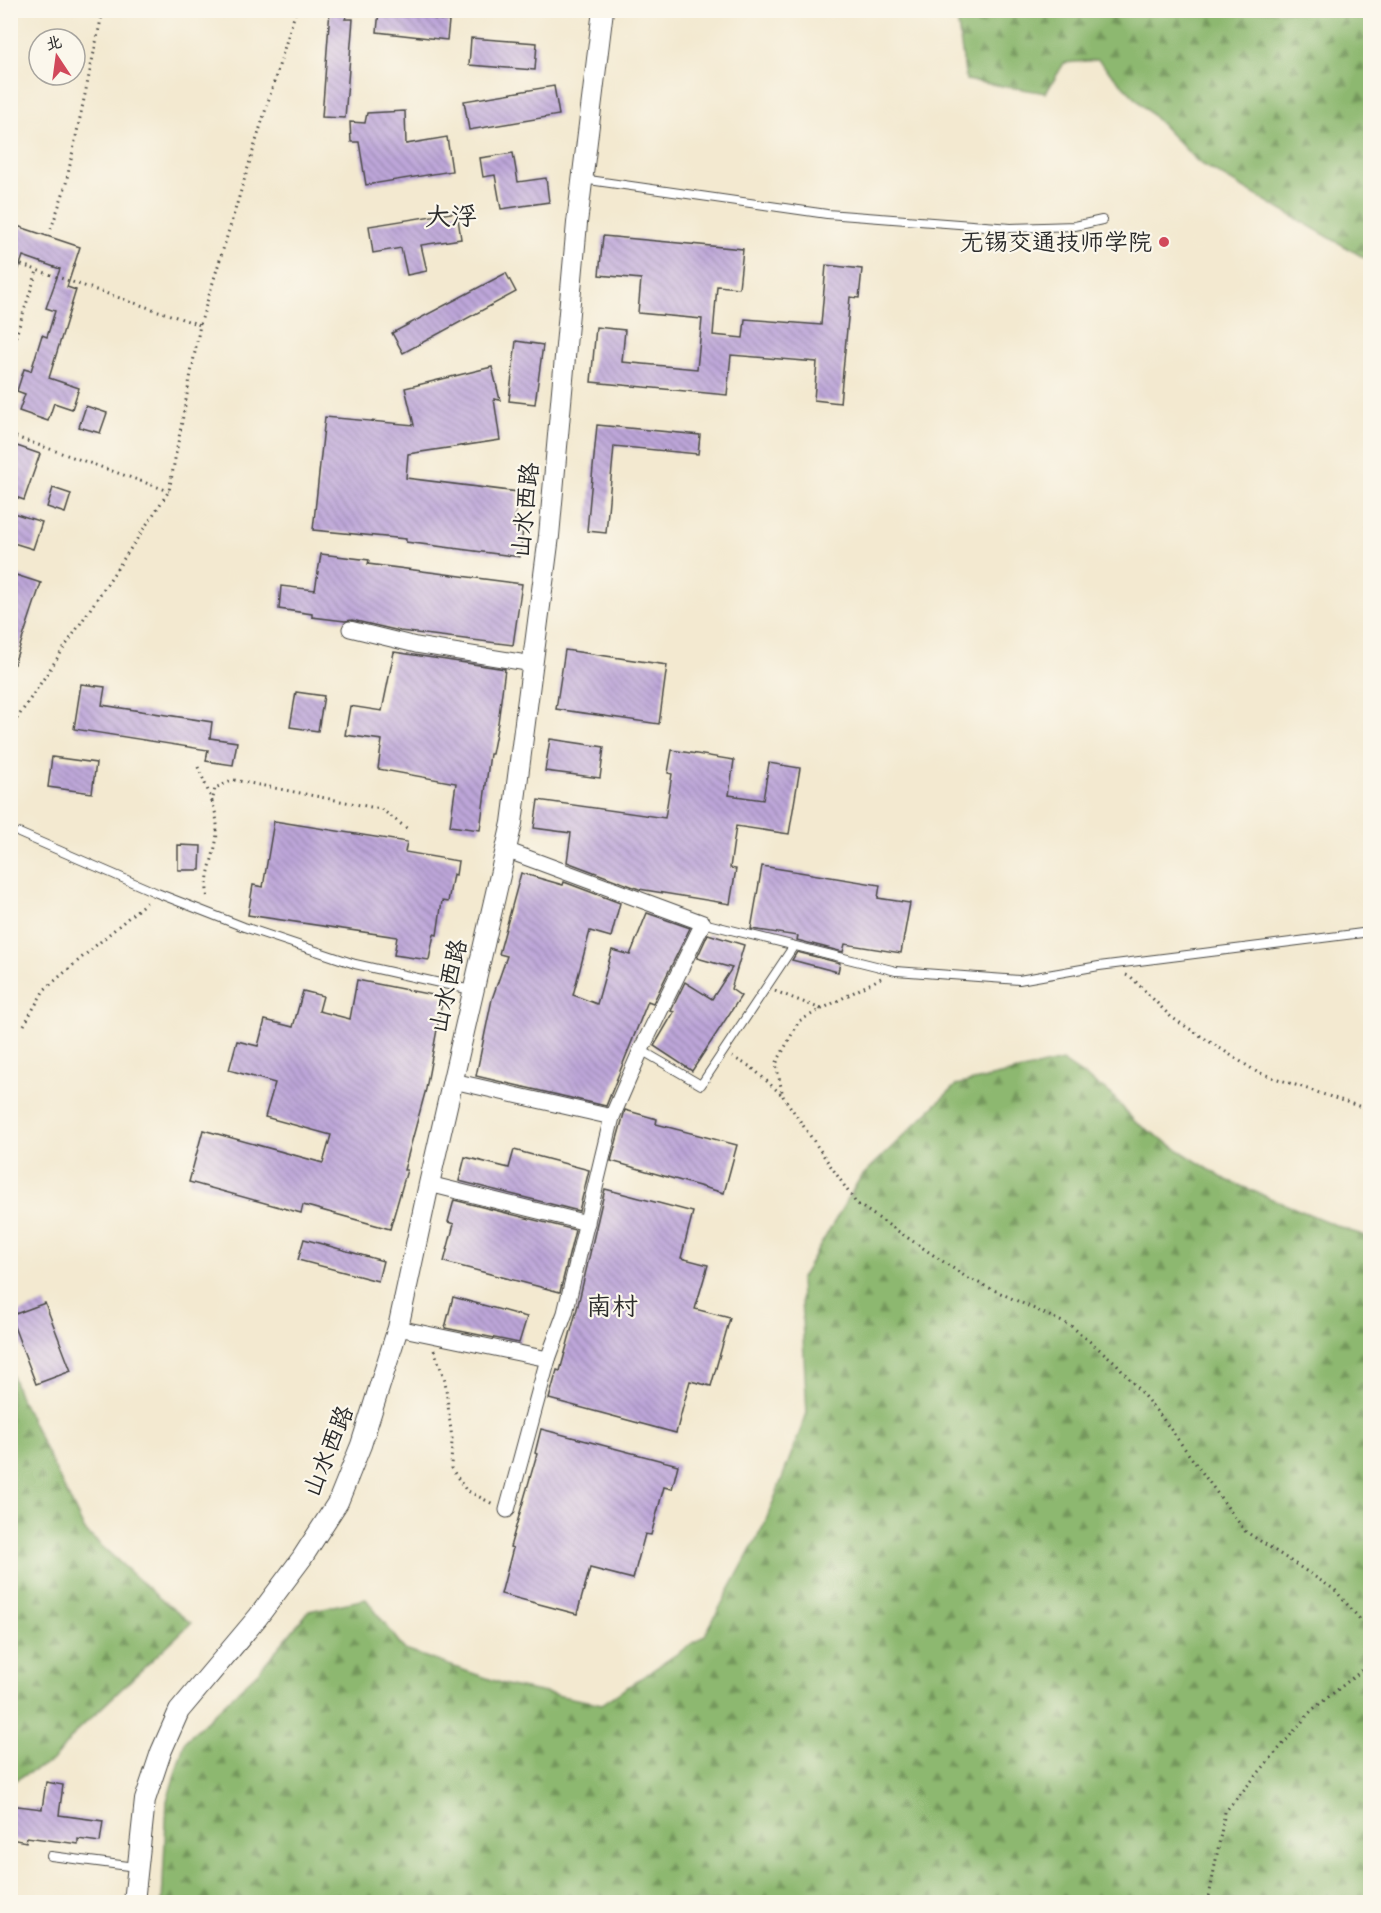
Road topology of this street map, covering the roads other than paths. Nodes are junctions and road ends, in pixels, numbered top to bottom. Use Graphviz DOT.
graph roads {
  1 [pos="603,10"];
  2 [pos="582,179"];
  3 [pos="1102,220"];
  4 [pos="350,629"];
  5 [pos="532,664"];
  6 [pos="19,833"];
  7 [pos="506,850"];
  8 [pos="703,923"];
  9 [pos="1371,932"];
  10 [pos="793,947"];
  11 [pos="473,990"];
  12 [pos="641,1050"];
  13 [pos="453,1081"];
  14 [pos="612,1117"];
  15 [pos="429,1184"];
  16 [pos="587,1222"];
  17 [pos="398,1328"];
  18 [pos="548,1359"];
  19 [pos="507,1510"];
  20 [pos="51,1856"];
  21 [pos="138,1868"];
  22 [pos="134,1902"];
  1 -- 2 [label="street, 山水西路"];
  2 -- 3 [label="lane"];
  2 -- 5 [label="street, 山水西路"];
  4 -- 5 [label="street"];
  5 -- 7 [label="street, 山水西路"];
  6 -- 11 [label="lane"];
  7 -- 8 [label="street"];
  7 -- 11 [label="street, 山水西路"];
  8 -- 10 [label="lane"];
  8 -- 12 [label="street"];
  9 -- 10 [label="lane"];
  10 -- 12 [label="lane"];
  11 -- 13 [label="street, 山水西路"];
  12 -- 14 [label="street"];
  13 -- 14 [label="street"];
  13 -- 15 [label="street, 山水西路"];
  14 -- 16 [label="street"];
  15 -- 16 [label="street"];
  15 -- 17 [label="street, 山水西路"];
  16 -- 18 [label="street"];
  17 -- 18 [label="street"];
  17 -- 21 [label="street, 山水西路"];
  18 -- 19 [label="street"];
  20 -- 21 [label="lane"];
  21 -- 22 [label="street, 山水西路"];
}
